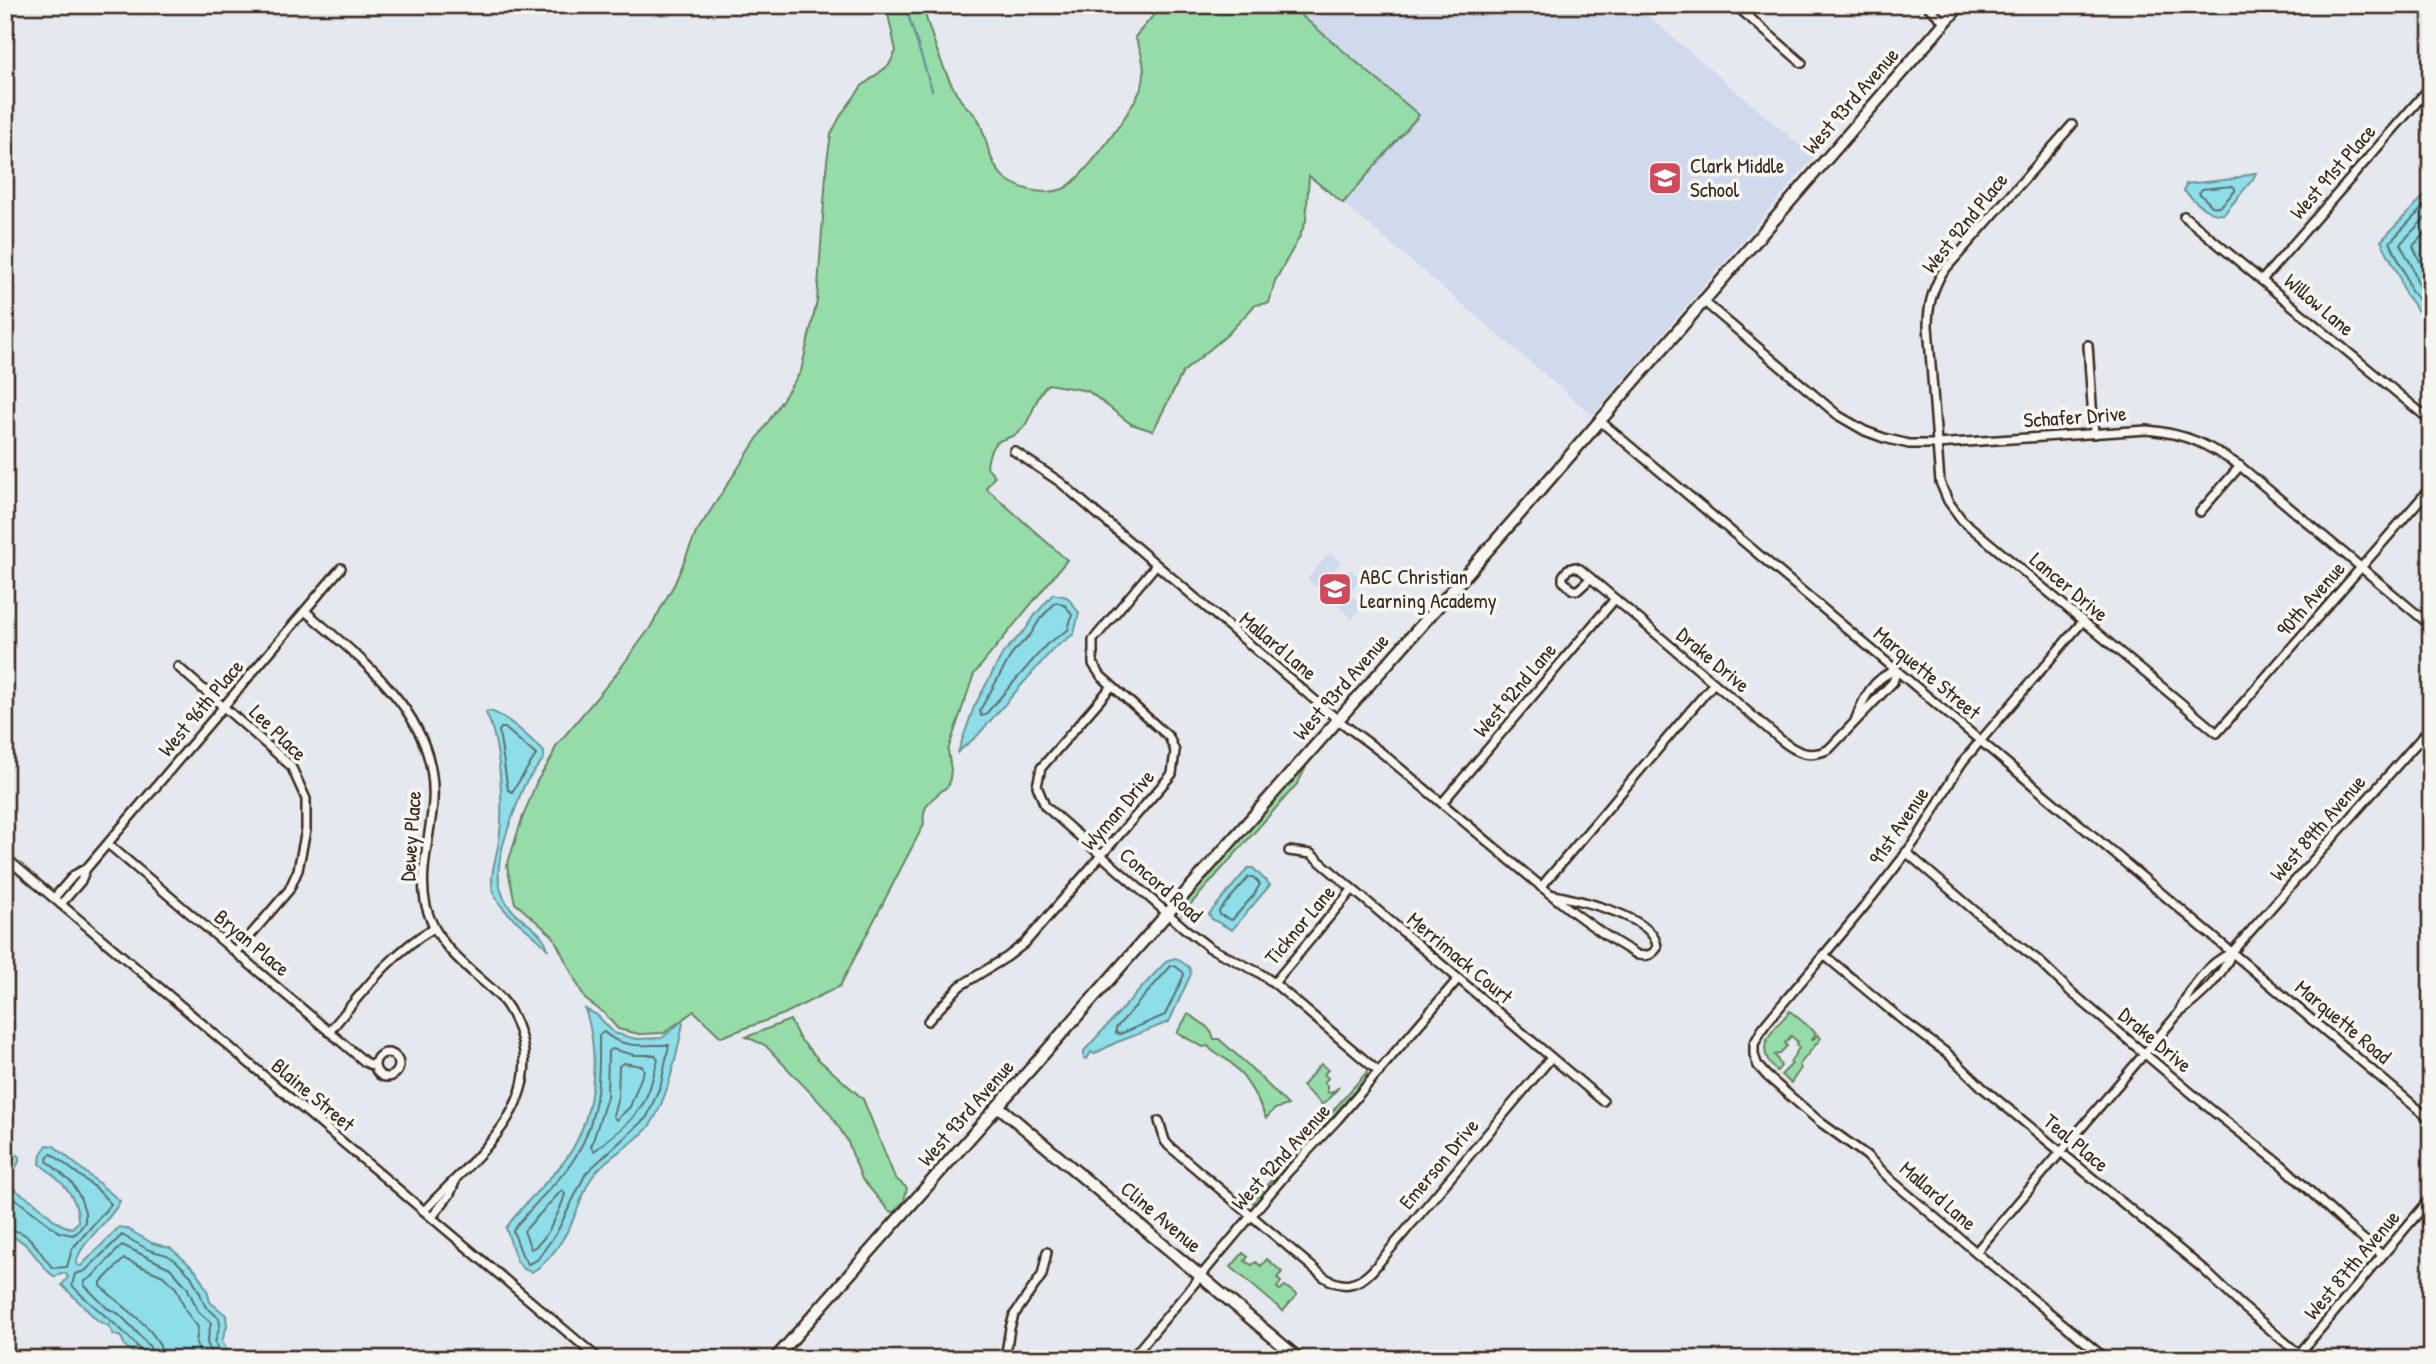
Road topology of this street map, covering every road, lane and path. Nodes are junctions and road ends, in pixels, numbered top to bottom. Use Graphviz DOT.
graph roads {
  1 [pos="1735,5"];
  2 [pos="1926,5"];
  3 [pos="1939,5"];
  4 [pos="1960,5"];
  5 [pos="1948,19"];
  6 [pos="1802,63"];
  7 [pos="2431,86"];
  8 [pos="2072,125"];
  9 [pos="2184,216"];
  10 [pos="2262,281"];
  11 [pos="1702,300"];
  12 [pos="2088,345"];
  13 [pos="1600,421"];
  14 [pos="2431,421"];
  15 [pos="2094,434"];
  16 [pos="1937,444"];
  17 [pos="1014,452"];
  18 [pos="2240,466"];
  19 [pos="2431,488"];
  20 [pos="2200,512"];
  21 [pos="1156,565"];
  22 [pos="341,568"];
  23 [pos="2362,568"];
  24 [pos="1591,578"];
  25 [pos="1615,599"];
  26 [pos="305,611"];
  27 [pos="2083,621"];
  28 [pos="2431,626"];
  29 [pos="178,667"];
  30 [pos="1897,670"];
  31 [pos="1714,683"];
  32 [pos="1112,686"];
  33 [pos="225,707"];
  34 [pos="1338,720"];
  35 [pos="1854,722"];
  36 [pos="2431,727"];
  37 [pos="2217,733"];
  38 [pos="1980,740"];
  39 [pos="1441,803"];
  40 [pos="108,844"];
  41 [pos="1289,851"];
  42 [pos="1906,852"];
  43 [pos="1101,856"];
  44 [pos="5,857"];
  45 [pos="86,869"];
  46 [pos="1541,887"];
  47 [pos="1352,890"];
  48 [pos="1550,894"];
  49 [pos="54,898"];
  50 [pos="61,904"];
  51 [pos="1167,914"];
  52 [pos="434,928"];
  53 [pos="236,952"];
  54 [pos="2232,952"];
  55 [pos="1824,954"];
  56 [pos="1458,979"];
  57 [pos="1274,983"];
  58 [pos="2178,1014"];
  59 [pos="928,1021"];
  60 [pos="329,1032"];
  61 [pos="2144,1054"];
  62 [pos="1754,1055"];
  63 [pos="1551,1058"];
  64 [pos="374,1066"];
  65 [pos="1378,1072"];
  66 [pos="1603,1101"];
  67 [pos="998,1106"];
  68 [pos="2431,1120"];
  69 [pos="1159,1121"];
  70 [pos="2060,1153"];
  71 [pos="456,1181"];
  72 [pos="2431,1198"];
  73 [pos="424,1211"];
  74 [pos="1252,1216"];
  75 [pos="432,1217"];
  76 [pos="1047,1252"];
  77 [pos="1976,1252"];
  78 [pos="2382,1255"];
  79 [pos="1201,1276"];
  80 [pos="2302,1356"];
  81 [pos="599,1359"];
  82 [pos="775,1359"];
  83 [pos="1005,1359"];
  84 [pos="1131,1359"];
  85 [pos="1298,1359"];
  86 [pos="2106,1359"];
  1 -- 6 [label="street"];
  2 -- 5 [label="street"];
  3 -- 5 [label="street"];
  4 -- 5 [label="street, West 93rd Avenue"];
  5 -- 11 [label="street, West 93rd Avenue"];
  7 -- 10 [label="street, West 91st Place"];
  8 -- 16 [label="street, West 92nd Place"];
  9 -- 10 [label="street, Willow Lane"];
  10 -- 14 [label="street, Willow Lane"];
  11 -- 13 [label="street, West 93rd Avenue"];
  11 -- 16 [label="street, Schafer Drive"];
  12 -- 15 [label="street"];
  13 -- 30 [label="street, Marquette Street"];
  13 -- 34 [label="street, West 93rd Avenue"];
  15 -- 16 [label="street, Schafer Drive"];
  15 -- 18 [label="street, Schafer Drive"];
  16 -- 27 [label="street, Lancer Drive"];
  17 -- 21 [label="street, Mallard Lane"];
  18 -- 20 [label="street"];
  18 -- 23 [label="street, Schafer Drive"];
  19 -- 23 [label="street, 90th Avenue"];
  21 -- 32 [label="street, Wyman Drive"];
  21 -- 34 [label="street, Mallard Lane"];
  22 -- 26 [label="street, West 96th Place"];
  23 -- 28 [label="street, Schafer Drive"];
  23 -- 37 [label="street, 90th Avenue"];
  24 -- 25 [label="street, Drake Drive"];
  25 -- 31 [label="street, Drake Drive"];
  25 -- 39 [label="street, West 92nd Lane"];
  26 -- 33 [label="street, West 96th Place"];
  26 -- 52 [label="street, Dewey Place"];
  27 -- 37 [label="street, Lancer Drive"];
  27 -- 38 [label="street, 91st Avenue"];
  29 -- 33 [label="street, Lee Place"];
  30 -- 35 [label="street"];
  30 -- 35 [label="street"];
  30 -- 38 [label="street, Marquette Street"];
  31 -- 35 [label="street, Drake Drive"];
  31 -- 46 [label="street"];
  32 -- 43 [label="street, Wyman Drive"];
  32 -- 43 [label="street, Concord Road"];
  33 -- 40 [label="street, West 96th Place"];
  33 -- 53 [label="street, Lee Place"];
  34 -- 39 [label="street, Mallard Lane"];
  34 -- 51 [label="street, West 93rd Avenue"];
  36 -- 54 [label="street, West 89th Avenue"];
  38 -- 42 [label="street, 91st Avenue"];
  38 -- 54 [label="street, Marquette Street"];
  39 -- 46 [label="street, Mallard Lane"];
  40 -- 45 [label="street, West 96th Place"];
  40 -- 53 [label="street, Bryan Place"];
  41 -- 47 [label="street, Merrimack Court"];
  42 -- 55 [label="street, 91st Avenue"];
  42 -- 61 [label="street, Drake Drive"];
  43 -- 51 [label="street, Concord Road"];
  43 -- 59 [label="street, Wyman Drive"];
  44 -- 49 [label="street, Blaine Street"];
  45 -- 49 [label="street, West 96th Place"];
  45 -- 50 [label="street, West 96th Place"];
  46 -- 48 [label="street, Mallard Lane"];
  47 -- 56 [label="street, Merrimack Court"];
  47 -- 57 [label="street, Ticknor Lane"];
  48 -- 48 [label="street, Mallard Lane"];
  49 -- 50 [label="street, Blaine Street"];
  50 -- 73 [label="street, Blaine Street"];
  51 -- 57 [label="street, Concord Road"];
  51 -- 67 [label="street, West 93rd Avenue"];
  52 -- 60 [label="street"];
  52 -- 71 [label="street, Dewey Place"];
  53 -- 60 [label="street, Bryan Place"];
  54 -- 58 [label="street, West 89th Avenue"];
  54 -- 58 [label="street, West 89th Avenue"];
  54 -- 68 [label="street, Marquette Road"];
  55 -- 62 [label="street, 91st Avenue"];
  55 -- 70 [label="street, Teal Place"];
  56 -- 63 [label="street, Merrimack Court"];
  56 -- 65 [label="street, West 92nd Avenue"];
  57 -- 65 [label="street, Concord Road"];
  58 -- 61 [label="street, West 89th Avenue"];
  60 -- 64 [label="street, Bryan Place"];
  61 -- 70 [label="street, West 89th Avenue"];
  61 -- 78 [label="street, Drake Drive"];
  62 -- 77 [label="street, Mallard Lane"];
  63 -- 66 [label="street, Merrimack Court"];
  63 -- 74 [label="street, Emerson Drive"];
  65 -- 74 [label="street, West 92nd Avenue"];
  67 -- 79 [label="street, Cline Avenue"];
  67 -- 82 [label="street, West 93rd Avenue"];
  69 -- 74 [label="street"];
  70 -- 77 [label="street, West 89th Avenue"];
  70 -- 80 [label="street, Teal Place"];
  71 -- 73 [label="street, Dewey Place"];
  71 -- 75 [label="street, Dewey Place"];
  72 -- 78 [label="street, West 87th Avenue"];
  73 -- 75 [label="street, Blaine Street"];
  74 -- 79 [label="street, West 92nd Avenue"];
  75 -- 81 [label="street, Blaine Street"];
  76 -- 83 [label="street"];
  77 -- 86 [label="street, Mallard Lane"];
  78 -- 80 [label="street, West 87th Avenue"];
  79 -- 84 [label="street, West 92nd Avenue"];
  79 -- 85 [label="street, Cline Avenue"];
}
